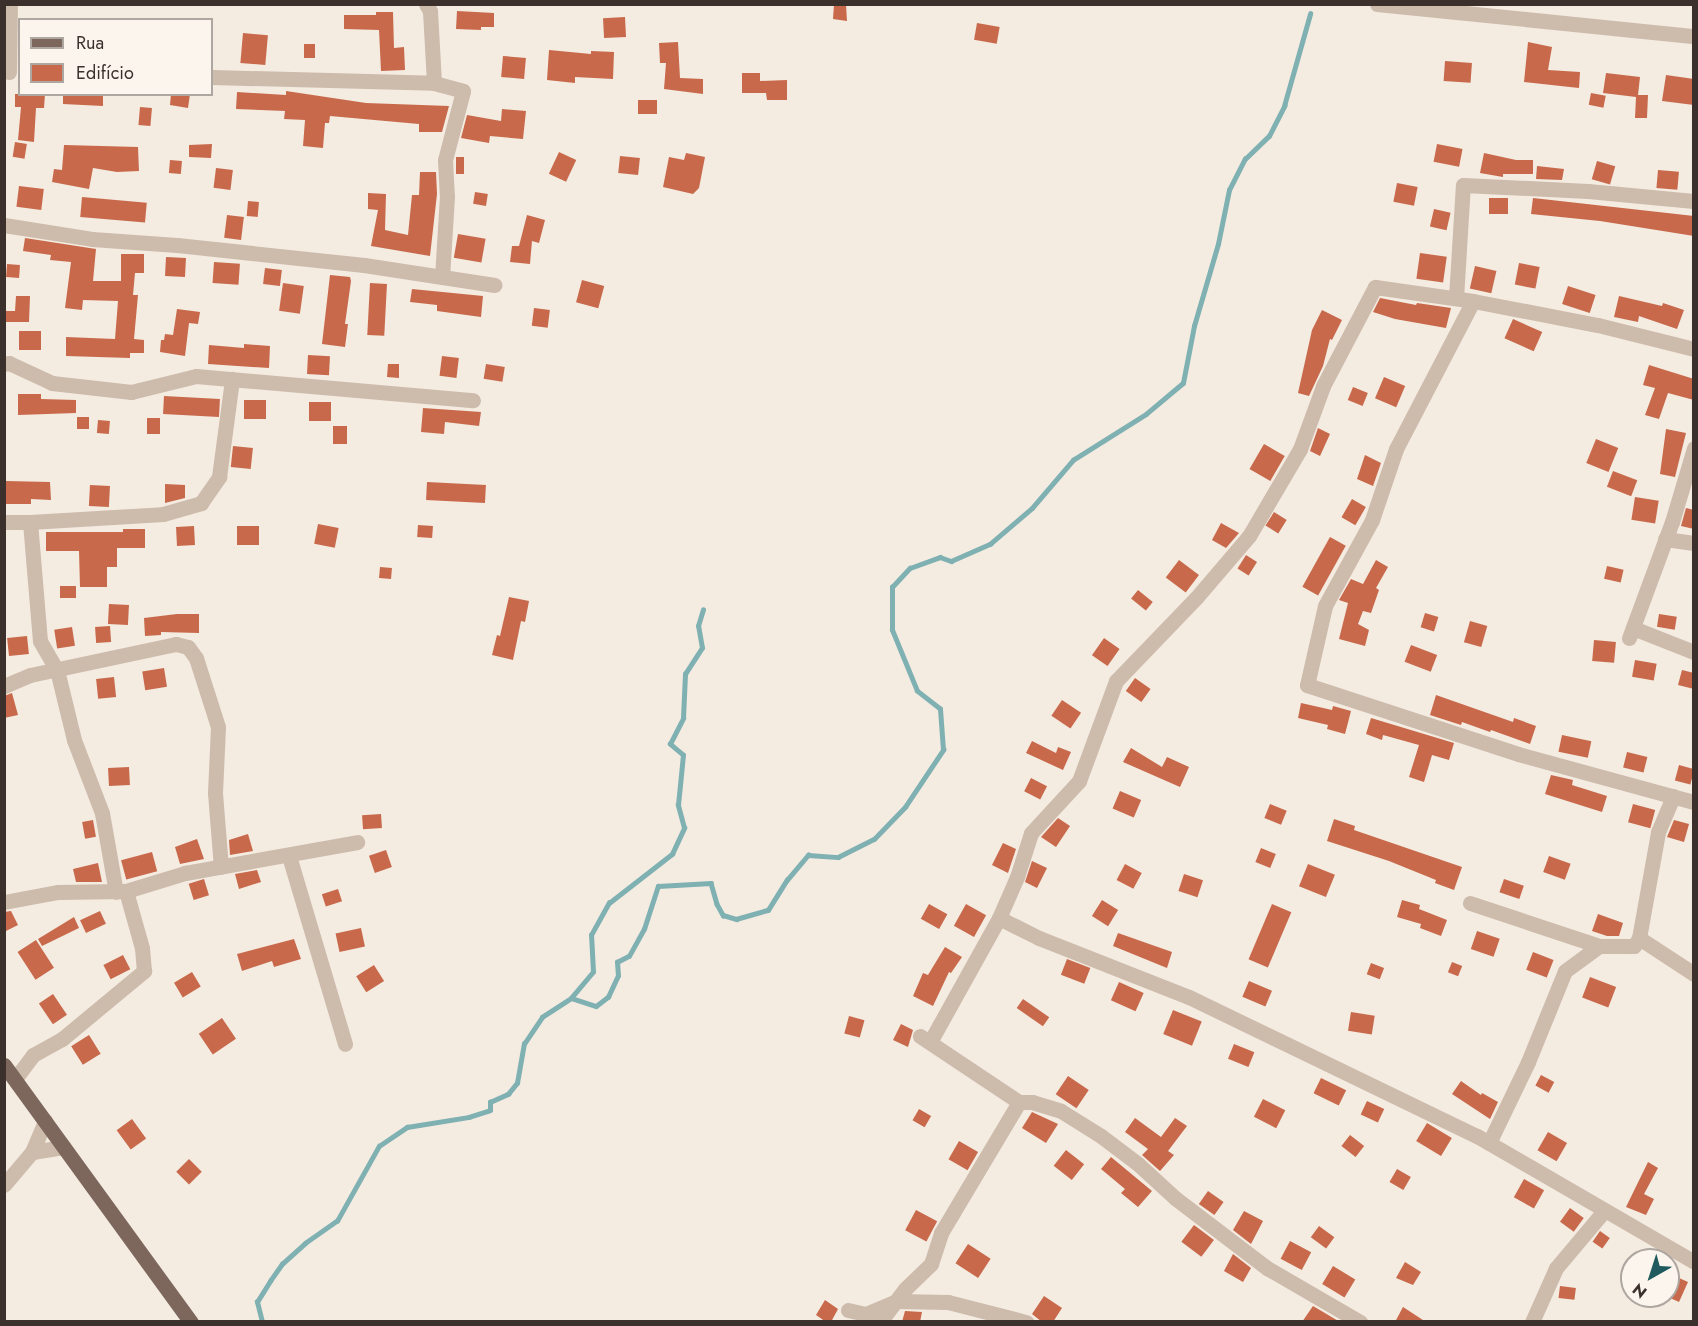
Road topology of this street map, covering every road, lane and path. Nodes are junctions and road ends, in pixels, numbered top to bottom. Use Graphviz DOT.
graph roads {
  1 [pos="10,4"];
  2 [pos="426,4"];
  3 [pos="1377,4"];
  4 [pos="1694,36"];
  5 [pos="11,72"];
  6 [pos="213,77"];
  7 [pos="434,83"];
  8 [pos="1694,201"];
  9 [pos="4,225"];
  10 [pos="442,277"];
  11 [pos="494,285"];
  12 [pos="1455,298"];
  13 [pos="1473,301"];
  14 [pos="1694,349"];
  15 [pos="4,364"];
  16 [pos="232,379"];
  17 [pos="473,400"];
  18 [pos="1694,448"];
  19 [pos="4,522"];
  20 [pos="30,522"];
  21 [pos="1665,539"];
  22 [pos="1694,543"];
  23 [pos="1694,652"];
  24 [pos="57,670"];
  25 [pos="4,686"];
  26 [pos="1673,796"];
  27 [pos="1694,802"];
  28 [pos="357,842"];
  29 [pos="289,856"];
  30 [pos="221,867"];
  31 [pos="121,892"];
  32 [pos="4,902"];
  33 [pos="1470,903"];
  34 [pos="999,918"];
  35 [pos="1639,938"];
  36 [pos="1599,946"];
  37 [pos="1694,974"];
  38 [pos="345,1044"];
  39 [pos="4,1065"];
  40 [pos="15,1079"];
  41 [pos="1019,1102"];
  42 [pos="45,1121"];
  43 [pos="1489,1143"];
  44 [pos="64,1147"];
  45 [pos="32,1152"];
  46 [pos="4,1185"];
  47 [pos="1604,1211"];
  48 [pos="1694,1262"];
  49 [pos="896,1301"];
  50 [pos="848,1310"];
  51 [pos="191,1322"];
  52 [pos="880,1322"];
  53 [pos="1026,1322"];
  54 [pos="1360,1322"];
  55 [pos="1532,1322"];
  1 -- 5 [label="street"];
  2 -- 7 [label="street"];
  3 -- 4 [label="street"];
  6 -- 7 [label="street"];
  7 -- 10 [label="street"];
  8 -- 12 [label="street"];
  9 -- 10 [label="street"];
  10 -- 11 [label="street"];
  12 -- 13 [label="street"];
  12 -- 34 [label="street"];
  13 -- 14 [label="street"];
  13 -- 26 [label="street"];
  15 -- 16 [label="street"];
  16 -- 17 [label="street"];
  16 -- 20 [label="street"];
  18 -- 21 [label="street"];
  19 -- 20 [label="street"];
  20 -- 24 [label="street"];
  21 -- 22 [label="street"];
  21 -- 23 [label="street"];
  24 -- 25 [label="street"];
  24 -- 30 [label="street"];
  24 -- 31 [label="street"];
  26 -- 27 [label="street"];
  26 -- 35 [label="street"];
  28 -- 29 [label="street"];
  29 -- 30 [label="street"];
  29 -- 38 [label="street"];
  30 -- 31 [label="street"];
  31 -- 32 [label="street"];
  31 -- 40 [label="street"];
  33 -- 36 [label="street"];
  34 -- 41 [label="street"];
  34 -- 43 [label="street"];
  35 -- 36 [label="street"];
  35 -- 37 [label="street"];
  36 -- 43 [label="street"];
  39 -- 40 [label="main road"];
  40 -- 42 [label="main road"];
  41 -- 49 [label="street"];
  41 -- 54 [label="street"];
  42 -- 44 [label="main road"];
  42 -- 45 [label="street"];
  43 -- 47 [label="street"];
  44 -- 45 [label="street"];
  44 -- 51 [label="main road"];
  45 -- 46 [label="street"];
  47 -- 48 [label="street"];
  47 -- 55 [label="street"];
  49 -- 50 [label="street"];
  49 -- 52 [label="street"];
  49 -- 53 [label="street"];
}
